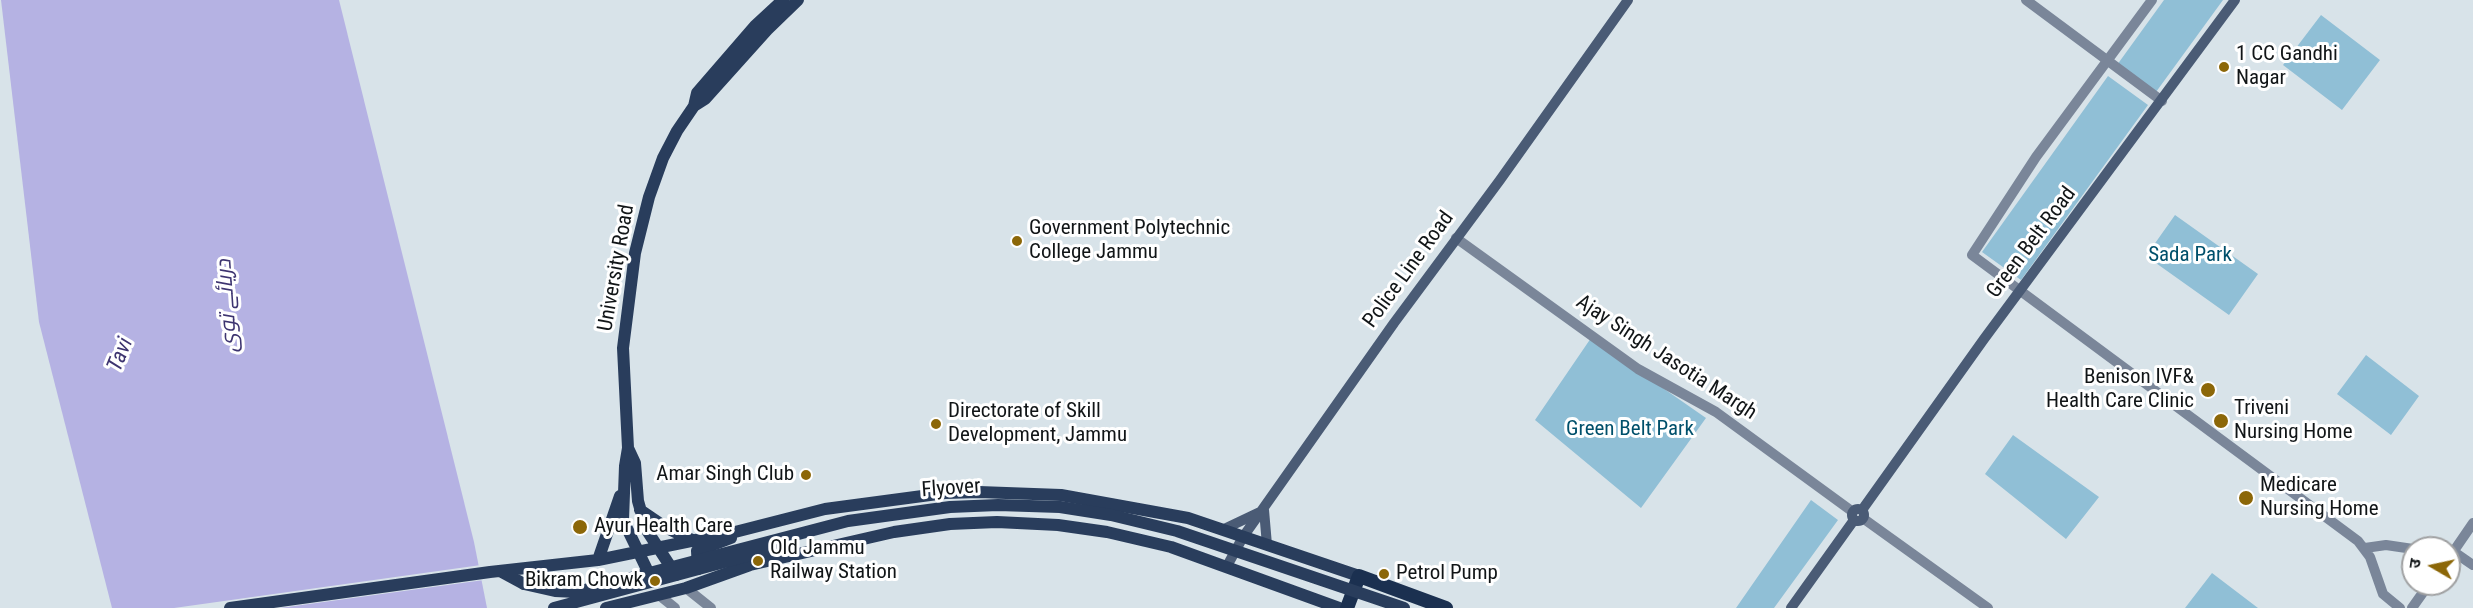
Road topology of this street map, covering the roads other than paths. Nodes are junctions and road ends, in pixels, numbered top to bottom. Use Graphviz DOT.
graph roads {
  1 [pos="783,0"];
  2 [pos="798,0"];
  3 [pos="1628,0"];
  4 [pos="2026,0"];
  5 [pos="2152,0"];
  6 [pos="2235,0"];
  7 [pos="2108,62"];
  8 [pos="2162,101"];
  9 [pos="694,106"];
  10 [pos="1456,238"];
  11 [pos="2020,291"];
  12 [pos="628,448"];
  13 [pos="625,478"];
  14 [pos="640,510"];
  15 [pos="1264,510"];
  16 [pos="1858,515"];
  17 [pos="2473,523"];
  18 [pos="1222,530"];
  19 [pos="735,532"];
  20 [pos="1242,537"];
  21 [pos="2461,540"];
  22 [pos="694,541"];
  23 [pos="1268,545"];
  24 [pos="2401,547"];
  25 [pos="657,548"];
  26 [pos="2365,548"];
  27 [pos="638,554"];
  28 [pos="598,560"];
  29 [pos="1227,566"];
  30 [pos="495,572"];
  31 [pos="718,577"];
  32 [pos="1362,577"];
  33 [pos="686,588"];
  34 [pos="659,595"];
  35 [pos="230,608"];
  36 [pos="553,608"];
  37 [pos="606,608"];
  38 [pos="675,608"];
  39 [pos="711,608"];
  40 [pos="1339,608"];
  41 [pos="1347,608"];
  42 [pos="1353,608"];
  43 [pos="1384,608"];
  44 [pos="1404,608"];
  45 [pos="1446,608"];
  46 [pos="1791,608"];
  47 [pos="1988,608"];
  48 [pos="2400,608"];
  1 -- 9 [label="main road, University Road"];
  2 -- 9 [label="main road, University Road"];
  3 -- 10 [label="main road, Police Line Road"];
  4 -- 7 [label="street"];
  5 -- 7 [label="street"];
  6 -- 8 [label="main road, Green Belt Road"];
  7 -- 8 [label="street"];
  7 -- 11 [label="street"];
  8 -- 11 [label="main road, Green Belt Road"];
  9 -- 12 [label="main road, University Road"];
  10 -- 15 [label="main road, Police Line Road"];
  10 -- 16 [label="street, Ajay Singh Jasotia Margh"];
  11 -- 16 [label="main road, Green Belt Road"];
  11 -- 26 [label="street"];
  12 -- 13 [label="main road"];
  12 -- 14 [label="main road"];
  13 -- 27 [label="main road"];
  13 -- 28 [label="main road"];
  14 -- 22 [label="main road"];
  14 -- 25 [label="main road"];
  15 -- 18 [label="main road"];
  15 -- 20 [label="main road, Police Line Road"];
  15 -- 23 [label="main road"];
  16 -- 46 [label="main road, Green Belt Road"];
  16 -- 47 [label="street, Ajay Singh Jasotia Margh"];
  17 -- 21 [label="street"];
  18 -- 19 [label="main road"];
  18 -- 20 [label="main road"];
  19 -- 22 [label="main road"];
  19 -- 31 [label="main road"];
  20 -- 23 [label="main road"];
  20 -- 29 [label="main road, Police Line Road"];
  22 -- 25 [label="main road"];
  23 -- 32 [label="main road"];
  24 -- 26 [label="street"];
  25 -- 27 [label="main road"];
  25 -- 33 [label="main road"];
  26 -- 48 [label="street"];
  27 -- 28 [label="main road"];
  27 -- 34 [label="main road"];
  28 -- 30 [label="main road"];
  29 -- 31 [label="main road"];
  29 -- 40 [label="main road"];
  30 -- 35 [label="main road"];
  30 -- 44 [label="main road, Flyover, bridge"];
  31 -- 33 [label="main road"];
  32 -- 41 [label="highway"];
  32 -- 42 [label="highway"];
  32 -- 45 [label="highway"];
  33 -- 34 [label="main road"];
  33 -- 39 [label="street"];
  34 -- 37 [label="main road"];
  34 -- 38 [label="street"];
  36 -- 43 [label="main road, Flyover, bridge"];
}
